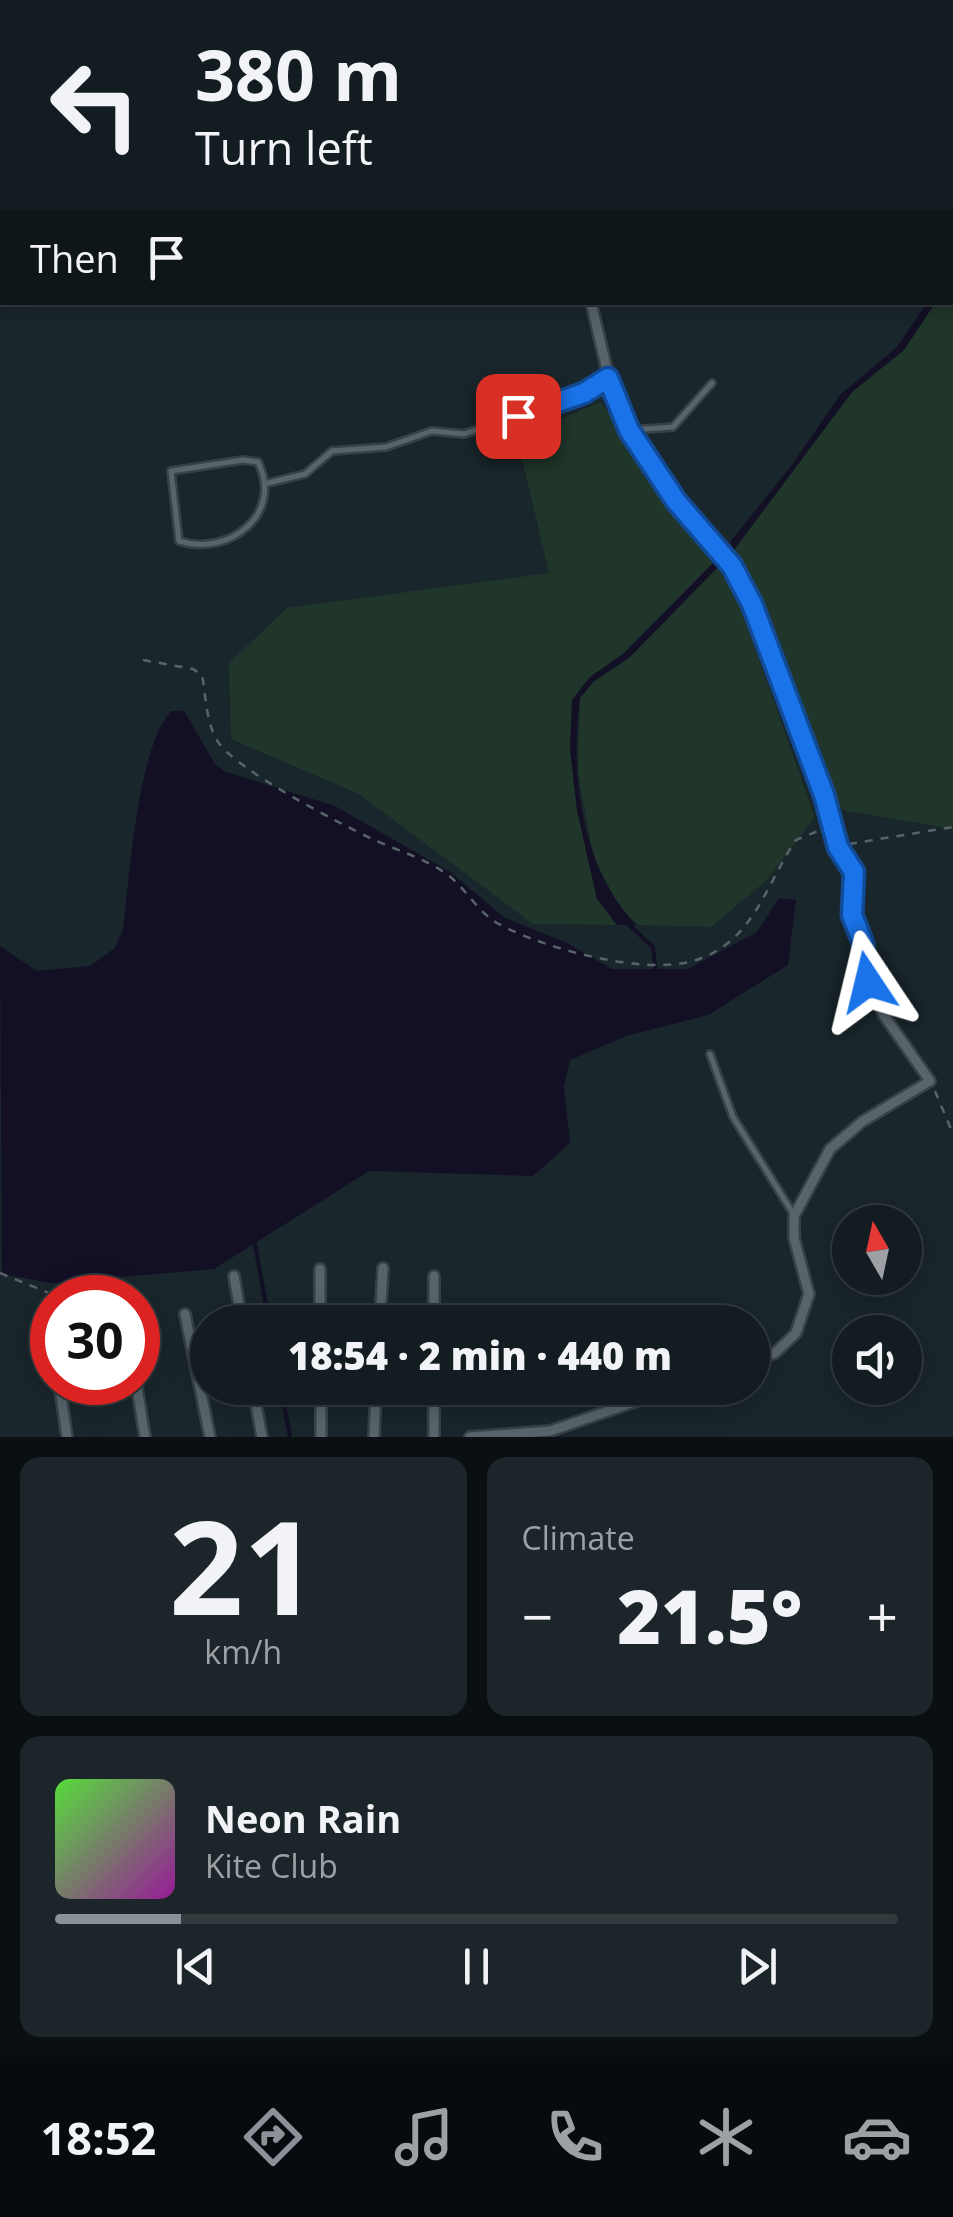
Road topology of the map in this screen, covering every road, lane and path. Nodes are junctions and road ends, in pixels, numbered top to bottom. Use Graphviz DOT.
graph roads {
  1 [pos="592,305"];
  2 [pos="608,378"];
  3 [pos="712,383"];
  4 [pos="629,430"];
  5 [pos="264,484"];
  6 [pos="143,660"];
  7 [pos="953,827"];
  8 [pos="824,829"];
  9 [pos="838,847"];
  10 [pos="710,1054"];
  11 [pos="930,1081"];
  12 [pos="953,1134"];
  13 [pos="794,1216"];
  14 [pos="383,1268"];
  15 [pos="320,1270"];
  16 [pos="0,1272"];
  17 [pos="234,1276"];
  18 [pos="434,1276"];
  19 [pos="30,1285"];
  20 [pos="239,1305"];
  21 [pos="320,1305"];
  22 [pos="381,1305"];
  23 [pos="434,1305"];
  24 [pos="184,1314"];
  25 [pos="770,1355"];
  26 [pos="62,1405"];
  27 [pos="140,1405"];
  28 [pos="256,1405"];
  29 [pos="321,1405"];
  30 [pos="375,1405"];
  31 [pos="434,1405"];
  32 [pos="626,1405"];
  33 [pos="67,1437"];
  34 [pos="145,1437"];
  35 [pos="210,1437"];
  36 [pos="262,1437"];
  37 [pos="321,1437"];
  38 [pos="374,1437"];
  39 [pos="434,1437"];
  40 [pos="470,1437"];
  1 -- 2 [label="street"];
  2 -- 4 [label="street"];
  2 -- 5 [label="lane"];
  3 -- 4 [label="lane"];
  4 -- 9 [label="street"];
  5 -- 5 [label="lane"];
  6 -- 8 [label="path"];
  7 -- 9 [label="path"];
  9 -- 11 [label="street"];
  10 -- 13 [label="lane"];
  11 -- 12 [label="path"];
  11 -- 13 [label="street"];
  13 -- 25 [label="street"];
  14 -- 22 [label="street"];
  15 -- 21 [label="street"];
  16 -- 19 [label="path"];
  17 -- 20 [label="street"];
  18 -- 23 [label="street"];
  24 -- 35 [label="street"];
  26 -- 33 [label="street"];
  27 -- 34 [label="street"];
  28 -- 36 [label="street"];
  29 -- 37 [label="street"];
  30 -- 38 [label="street"];
  31 -- 39 [label="street"];
  32 -- 40 [label="street"];
}
